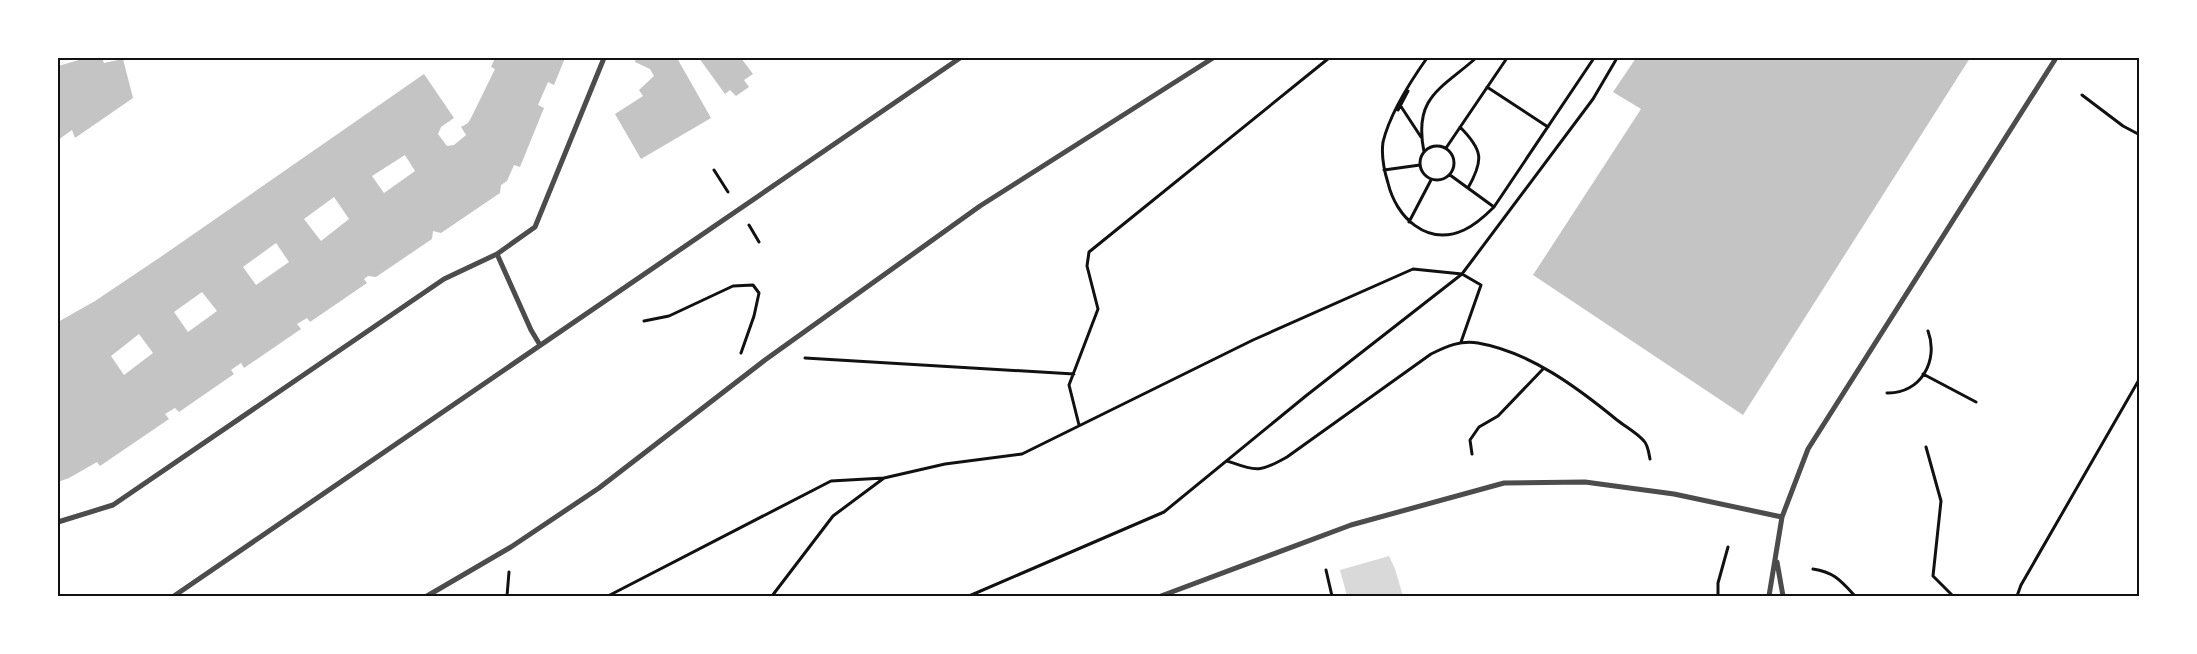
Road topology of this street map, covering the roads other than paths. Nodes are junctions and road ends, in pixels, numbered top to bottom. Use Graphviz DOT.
graph roads {
  1 [pos="604,58"];
  2 [pos="960,58"];
  3 [pos="1213,58"];
  4 [pos="2056,58"];
  5 [pos="497,254"];
  6 [pos="540,345"];
  7 [pos="1782,518"];
  8 [pos="58,522"];
  9 [pos="1776,559"];
  10 [pos="174,596"];
  11 [pos="427,596"];
  12 [pos="1161,596"];
  13 [pos="1769,596"];
  14 [pos="1783,596"];
  1 -- 5 [label="street"];
  2 -- 6 [label="street"];
  3 -- 11 [label="street"];
  4 -- 7 [label="street"];
  5 -- 6 [label="street"];
  5 -- 8 [label="street"];
  6 -- 10 [label="street"];
  7 -- 9 [label="street"];
  7 -- 12 [label="street"];
  9 -- 13 [label="street"];
  9 -- 14 [label="street"];
}
